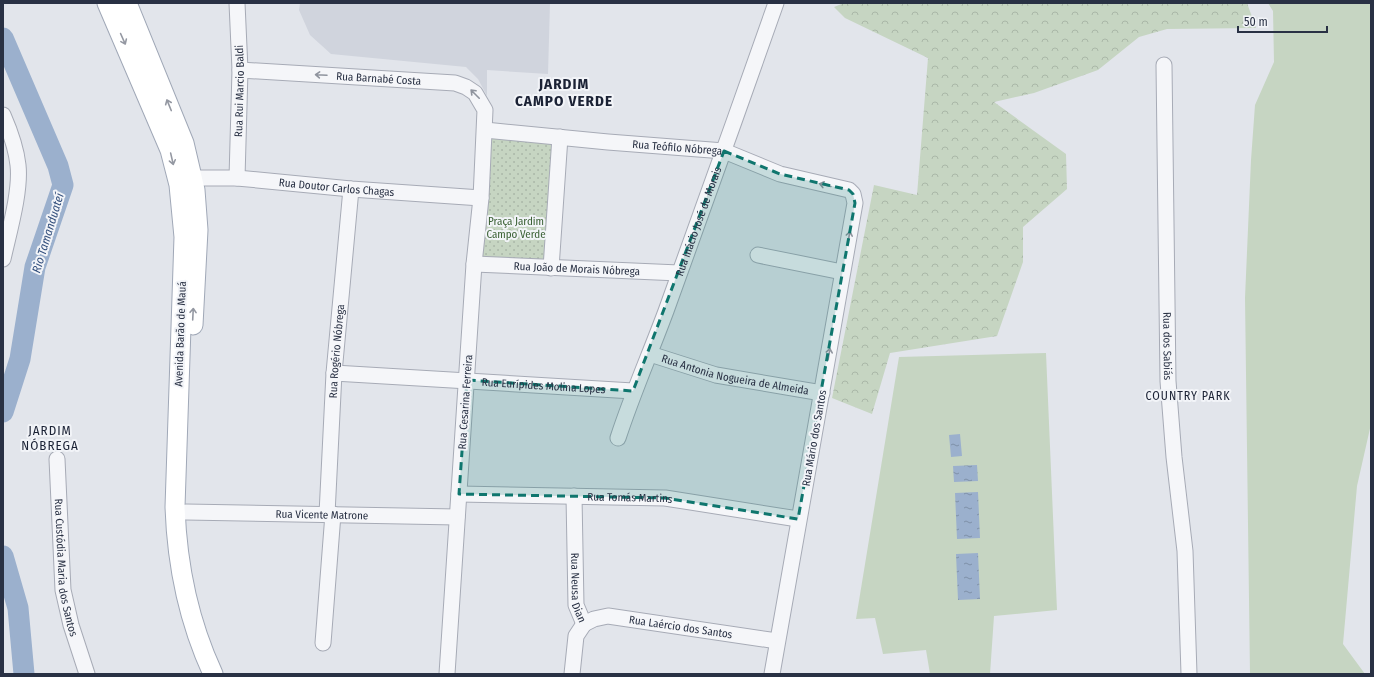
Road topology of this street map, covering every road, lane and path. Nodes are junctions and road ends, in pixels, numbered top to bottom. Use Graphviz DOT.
graph roads {
  1 [pos="107,3"];
  2 [pos="127,3"];
  3 [pos="237,3"];
  4 [pos="776,3"];
  5 [pos="1164,64"];
  6 [pos="240,70"];
  7 [pos="3,115"];
  8 [pos="485,130"];
  9 [pos="560,136"];
  10 [pos="724,151"];
  11 [pos="192,178"];
  12 [pos="237,178"];
  13 [pos="351,189"];
  14 [pos="481,198"];
  15 [pos="855,203"];
  16 [pos="758,255"];
  17 [pos="3,258"];
  18 [pos="474,264"];
  19 [pos="550,268"];
  20 [pos="842,272"];
  21 [pos="680,273"];
  22 [pos="650,354"];
  23 [pos="334,373"];
  24 [pos="467,380"];
  25 [pos="633,391"];
  26 [pos="822,393"];
  27 [pos="618,438"];
  28 [pos="57,459"];
  29 [pos="459,494"];
  30 [pos="574,496"];
  31 [pos="186,512"];
  32 [pos="330,514"];
  33 [pos="457,517"];
  34 [pos="798,520"];
  35 [pos="584,624"];
  36 [pos="778,641"];
  37 [pos="323,643"];
  38 [pos="87,674"];
  39 [pos="212,674"];
  40 [pos="223,674"];
  41 [pos="447,674"];
  42 [pos="572,674"];
  43 [pos="772,674"];
  44 [pos="1189,674"];
  1 -- 39 [label="main road, Avenida Barão de Mauá, one-way"];
  11 -- 2 [label="main road, Avenida Barão de Mauá, one-way"];
  3 -- 6 [label="street, Rua Rui Marcio Baldi"];
  4 -- 10 [label="street, Rua Inácio José de Morais"];
  5 -- 44 [label="street, Rua dos Sabiás"];
  8 -- 6 [label="street, Rua Barnabé Costa, one-way"];
  6 -- 12 [label="street, Rua Rui Marcio Baldi"];
  7 -- 17 [label="street"];
  8 -- 9 [label="street, Rua Teófilo Nóbrega"];
  8 -- 14 [label="street, Rua Cesarina Ferreira"];
  9 -- 10 [label="street, Rua Teófilo Nóbrega"];
  9 -- 19 [label="street"];
  15 -- 10 [label="street, Rua Teófilo Nóbrega, one-way"];
  10 -- 21 [label="street, Rua Inácio José de Morais"];
  11 -- 12 [label="street, Rua Doutor Carlos Chagas"];
  31 -- 11 [label="main road, Avenida Barão de Mauá, one-way"];
  12 -- 13 [label="street, Rua Doutor Carlos Chagas"];
  13 -- 14 [label="street, Rua Doutor Carlos Chagas"];
  13 -- 23 [label="street, Rua Rogério Nóbrega"];
  14 -- 18 [label="street, Rua Cesarina Ferreira"];
  20 -- 15 [label="street, Rua Mário dos Santos, one-way"];
  16 -- 20 [label="street"];
  18 -- 19 [label="street, Rua João de Morais Nóbrega"];
  18 -- 24 [label="street, Rua Cesarina Ferreira"];
  19 -- 21 [label="street, Rua João de Morais Nóbrega"];
  26 -- 20 [label="street, Rua Mário dos Santos, one-way"];
  21 -- 22 [label="street, Rua Inácio José de Morais"];
  22 -- 25 [label="street, Rua Inácio José de Morais"];
  22 -- 26 [label="street, Rua Antonia Nogueira de Almeida"];
  23 -- 24 [label="street, Rua Eurípides Molina Lopes"];
  23 -- 32 [label="street, Rua Rogério Nóbrega"];
  24 -- 25 [label="street, Rua Eurípides Molina Lopes"];
  24 -- 29 [label="street, Rua Cesarina Ferreira"];
  25 -- 27 [label="street, Rua Inácio José de Morais"];
  26 -- 34 [label="street, Rua Mário dos Santos"];
  28 -- 38 [label="street, Rua Custódia Maria dos Santos"];
  29 -- 30 [label="street, Rua Tomás Martins"];
  29 -- 33 [label="street, Rua Cesarina Ferreira"];
  30 -- 34 [label="street, Rua Tomás Martins"];
  30 -- 35 [label="street, Rua Neusa Dian"];
  31 -- 32 [label="street, Rua Vicente Matrone"];
  31 -- 40 [label="main road, Avenida Barão de Mauá"];
  32 -- 33 [label="street, Rua Vicente Matrone"];
  32 -- 37 [label="street, Rua Rogério Nóbrega"];
  33 -- 41 [label="street, Rua Cesarina Ferreira"];
  34 -- 36 [label="street, Rua Mário dos Santos"];
  35 -- 36 [label="street, Rua Laércio dos Santos"];
  35 -- 42 [label="street, Rua Neusa Dian"];
  36 -- 43 [label="street, Rua Mário dos Santos"];
}
